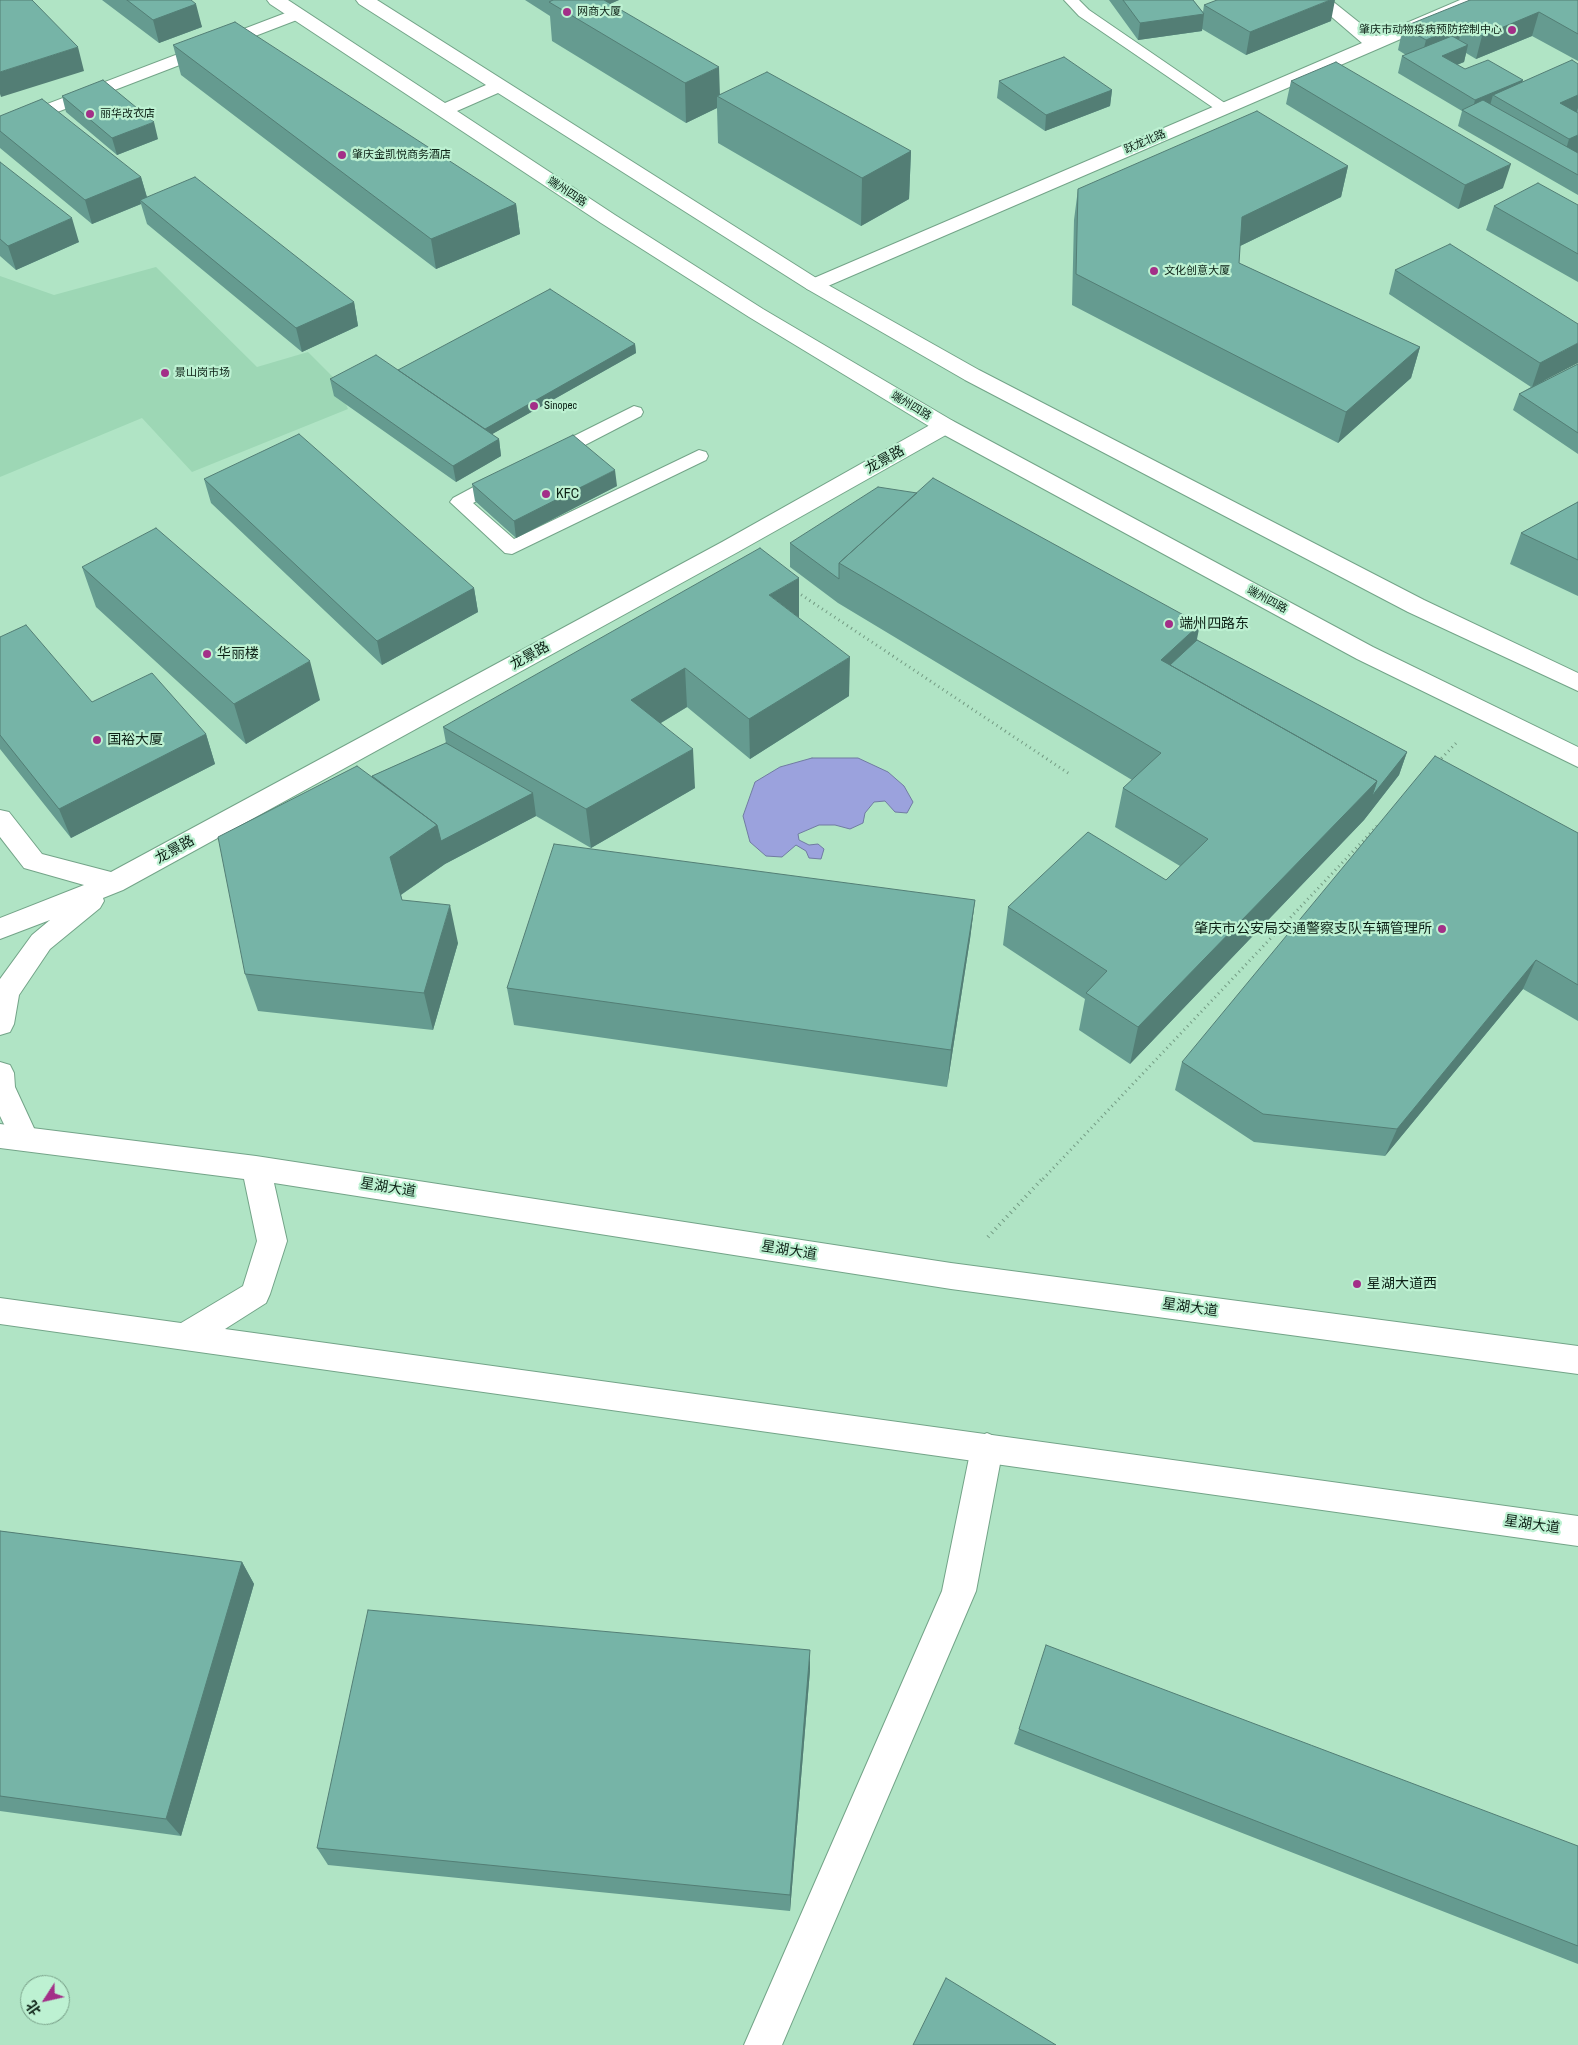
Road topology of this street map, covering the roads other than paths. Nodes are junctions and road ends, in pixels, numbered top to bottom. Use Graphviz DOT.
graph roads {
  1 [pos="276,0"];
  2 [pos="366,0"];
  3 [pos="1071,0"];
  4 [pos="1321,0"];
  5 [pos="1475,0"];
  6 [pos="296,14"];
  7 [pos="1374,44"];
  8 [pos="500,85"];
  9 [pos="1224,108"];
  10 [pos="444,111"];
  11 [pos="0,128"];
  12 [pos="814,285"];
  13 [pos="634,412"];
  14 [pos="945,426"];
  15 [pos="699,456"];
  16 [pos="538,461"];
  17 [pos="521,470"];
  18 [pos="1578,683"];
  19 [pos="1578,758"];
  20 [pos="0,819"];
  21 [pos="114,883"];
  22 [pos="0,930"];
  23 [pos="0,1024"];
  24 [pos="0,1073"];
  25 [pos="13,1137"];
  26 [pos="256,1168"];
  27 [pos="0,1311"];
  28 [pos="186,1336"];
  29 [pos="1578,1360"];
  30 [pos="987,1448"];
  31 [pos="1578,1531"];
  32 [pos="763,2045"];
  1 -- 6 [label="main road, 端州四路"];
  2 -- 8 [label="main road"];
  3 -- 9 [label="lane"];
  4 -- 7 [label="main road"];
  5 -- 7 [label="main road, 跃龙北路"];
  6 -- 10 [label="main road, 端州四路"];
  6 -- 11 [label="main road"];
  7 -- 9 [label="main road, 跃龙北路"];
  8 -- 10 [label="main road"];
  8 -- 12 [label="main road"];
  9 -- 12 [label="main road, 跃龙北路"];
  10 -- 14 [label="main road, 端州四路"];
  12 -- 18 [label="main road"];
  13 -- 16 [label="lane"];
  14 -- 19 [label="main road, 端州四路"];
  14 -- 21 [label="main road, 龙景路"];
  15 -- 17 [label="lane"];
  20 -- 21 [label="main road"];
  21 -- 22 [label="main road"];
  21 -- 23 [label="main road"];
  24 -- 25 [label="main road"];
  25 -- 26 [label="main road, 星湖大道"];
  26 -- 28 [label="main road"];
  26 -- 29 [label="main road, 星湖大道"];
  27 -- 28 [label="main road, 星湖大道"];
  28 -- 30 [label="main road, 星湖大道"];
  30 -- 31 [label="main road, 星湖大道"];
  30 -- 32 [label="main road"];
}
